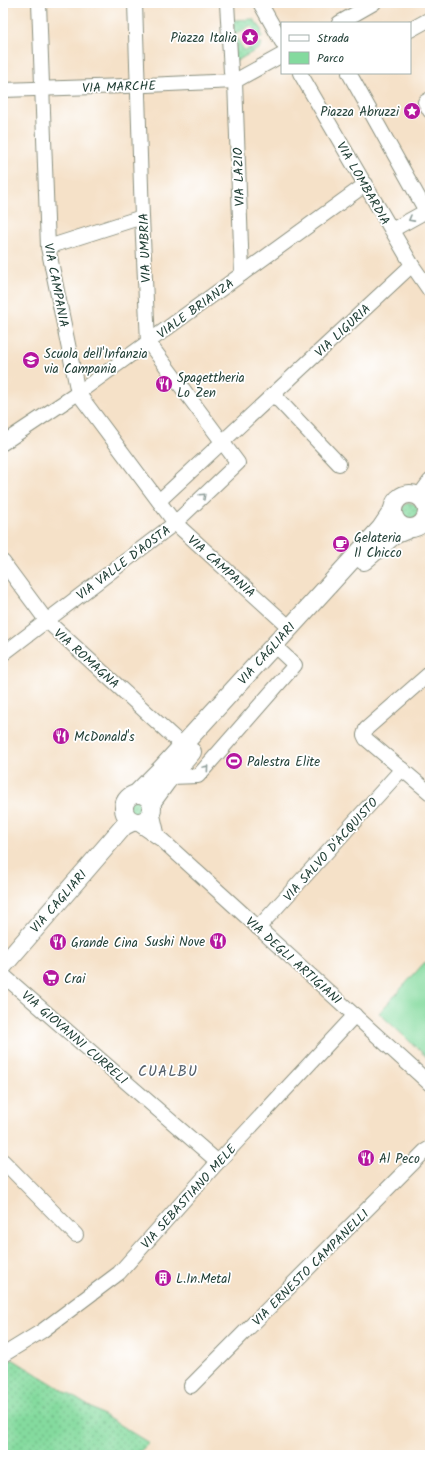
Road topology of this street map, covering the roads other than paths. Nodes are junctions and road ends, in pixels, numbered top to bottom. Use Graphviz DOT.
graph roads {
  1 [pos="40,3"];
  2 [pos="136,3"];
  3 [pos="227,3"];
  4 [pos="260,3"];
  5 [pos="374,3"];
  6 [pos="430,19"];
  7 [pos="341,22"];
  8 [pos="411,29"];
  9 [pos="281,40"];
  10 [pos="281,56"];
  11 [pos="301,74"];
  12 [pos="350,74"];
  13 [pos="234,81"];
  14 [pos="139,86"];
  15 [pos="42,89"];
  16 [pos="3,90"];
  17 [pos="430,99"];
  18 [pos="430,111"];
  19 [pos="366,184"];
  20 [pos="428,210"];
  21 [pos="142,217"];
  22 [pos="392,230"];
  23 [pos="48,247"];
  24 [pos="412,266"];
  25 [pos="242,274"];
  26 [pos="430,291"];
  27 [pos="148,342"];
  28 [pos="78,393"];
  29 [pos="273,394"];
  30 [pos="222,442"];
  31 [pos="3,443"];
  32 [pos="338,464"];
  33 [pos="430,482"];
  34 [pos="419,496"];
  35 [pos="159,501"];
  36 [pos="393,510"];
  37 [pos="428,514"];
  38 [pos="174,523"];
  39 [pos="411,528"];
  40 [pos="3,562"];
  41 [pos="46,620"];
  42 [pos="290,627"];
  43 [pos="3,654"];
  44 [pos="430,673"];
  45 [pos="182,745"];
  46 [pos="402,769"];
  47 [pos="430,793"];
  48 [pos="146,803"];
  49 [pos="131,818"];
  50 [pos="158,837"];
  51 [pos="258,928"];
  52 [pos="3,950"];
  53 [pos="3,966"];
  54 [pos="3,975"];
  55 [pos="355,1015"];
  56 [pos="430,1084"];
  57 [pos="430,1148"];
  58 [pos="3,1161"];
  59 [pos="218,1162"];
  60 [pos="76,1235"];
  61 [pos="3,1355"];
  62 [pos="191,1386"];
  1 -- 15 [label="street, VIA CAMPANIA"];
  2 -- 14 [label="street, VIA UMBRIA"];
  3 -- 13 [label="street"];
  4 -- 9 [label="street"];
  5 -- 7 [label="street"];
  6 -- 8 [label="street"];
  10 -- 13 [label="street"];
  11 -- 19 [label="street, VIA LOMBARDIA"];
  12 -- 20 [label="street"];
  13 -- 14 [label="street, VIA MARCHE"];
  13 -- 25 [label="street, VIA LAZIO"];
  14 -- 15 [label="street, VIA MARCHE"];
  14 -- 21 [label="street, VIA UMBRIA"];
  15 -- 16 [label="street, VIA MARCHE"];
  15 -- 23 [label="street, VIA CAMPANIA"];
  17 -- 18 [label="street"];
  19 -- 22 [label="street, VIA LOMBARDIA"];
  19 -- 25 [label="street, VIALE BRIANZA"];
  20 -- 22 [label="street, one-way"];
  21 -- 23 [label="street"];
  21 -- 27 [label="street, VIA UMBRIA"];
  22 -- 24 [label="street, VIA LOMBARDIA"];
  23 -- 28 [label="street, VIA CAMPANIA"];
  24 -- 26 [label="street, VIA LOMBARDIA"];
  24 -- 29 [label="street, VIA LIGURIA"];
  25 -- 27 [label="street, VIALE BRIANZA"];
  27 -- 28 [label="street, VIALE BRIANZA"];
  27 -- 30 [label="street"];
  28 -- 31 [label="street, VIALE BRIANZA"];
  28 -- 35 [label="street, VIA CAMPANIA"];
  29 -- 30 [label="street, VIA LIGURIA"];
  29 -- 32 [label="street"];
  30 -- 35 [label="street, VIA LIGURIA"];
  38 -- 30 [label="street, VIA VALLE D'AOSTA, one-way"];
  33 -- 34 [label="street"];
  34 -- 36 [label="main road"];
  34 -- 37 [label="main road"];
  35 -- 38 [label="street, VIA CAMPANIA"];
  36 -- 39 [label="main road"];
  36 -- 42 [label="main road, VIA CAGLIARI"];
  37 -- 39 [label="main road"];
  38 -- 41 [label="street, VIA VALLE D'AOSTA"];
  38 -- 42 [label="street, VIA CAMPANIA"];
  48 -- 39 [label="main road, VIA CAGLIARI, one-way"];
  40 -- 41 [label="street, VIA ROMAGNA"];
  41 -- 43 [label="street, VIA VALLE D'AOSTA"];
  41 -- 45 [label="street, VIA ROMAGNA"];
  42 -- 45 [label="main road, VIA CAGLIARI"];
  44 -- 46 [label="street"];
  45 -- 48 [label="main road, VIA CAGLIARI"];
  46 -- 47 [label="street"];
  46 -- 51 [label="street, VIA SALVO D'ACQUISTO"];
  48 -- 49 [label="main road, VIA CAGLIARI"];
  48 -- 49 [label="main road, VIA CAGLIARI"];
  48 -- 50 [label="street"];
  49 -- 50 [label="street, VIA DEGLI ARTIGIANI"];
  49 -- 52 [label="main road, VIA CAGLIARI"];
  49 -- 53 [label="main road, VIA CAGLIARI"];
  50 -- 51 [label="street, VIA DEGLI ARTIGIANI"];
  51 -- 55 [label="street, VIA DEGLI ARTIGIANI"];
  54 -- 59 [label="street, VIA GIOVANNI CURRELI"];
  55 -- 56 [label="street, VIA DEGLI ARTIGIANI"];
  55 -- 59 [label="street, VIA SEBASTIANO MELE"];
  57 -- 62 [label="street, VIA ERNESTO CAMPANELLI"];
  58 -- 60 [label="street"];
  59 -- 61 [label="street, VIA SEBASTIANO MELE"];
}
